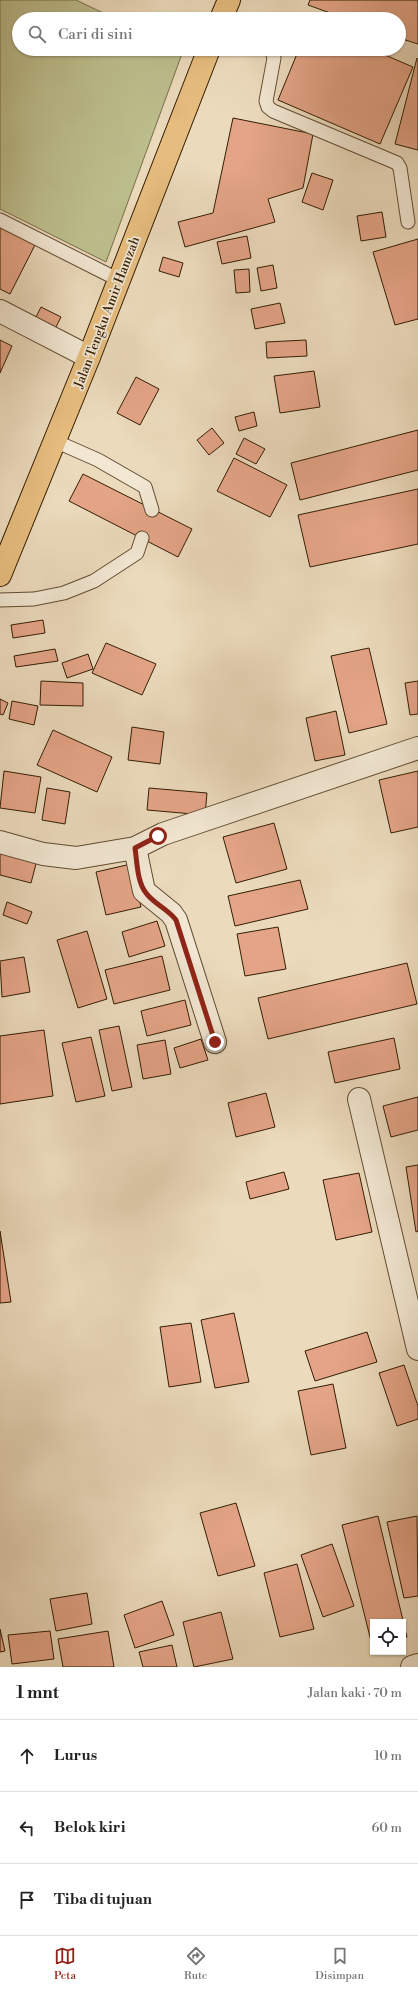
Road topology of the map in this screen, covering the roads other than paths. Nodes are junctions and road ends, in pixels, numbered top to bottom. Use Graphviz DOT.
graph roads {
  1 [pos="229,0"];
  2 [pos="224,12"];
  3 [pos="207,56"];
  4 [pos="273,56"];
  5 [pos="0,220"];
  6 [pos="408,222"];
  7 [pos="118,280"];
  8 [pos="0,311"];
  9 [pos="89,357"];
  10 [pos="55,441"];
  11 [pos="152,510"];
  12 [pos="142,538"];
  13 [pos="2,568"];
  14 [pos="0,600"];
  15 [pos="418,748"];
  16 [pos="0,842"];
  17 [pos="135,848"];
  18 [pos="215,1042"];
  19 [pos="359,1099"];
  20 [pos="418,1349"];
  21 [pos="418,1666"];
  22 [pos="412,1667"];
  1 -- 2 [label="highway"];
  3 -- 7 [label="highway, Jalan Tengku Amir Hamzah"];
  4 -- 6 [label="lane"];
  5 -- 7 [label="lane"];
  7 -- 9 [label="highway, Jalan Tengku Amir Hamzah"];
  8 -- 9 [label="street"];
  9 -- 10 [label="highway, Jalan Tengku Amir Hamzah"];
  10 -- 11 [label="lane"];
  10 -- 13 [label="highway, Jalan Tengku Amir Hamzah"];
  12 -- 14 [label="lane"];
  15 -- 17 [label="street"];
  16 -- 17 [label="street"];
  17 -- 18 [label="street"];
  19 -- 20 [label="street"];
  21 -- 22 [label="street"];
}
